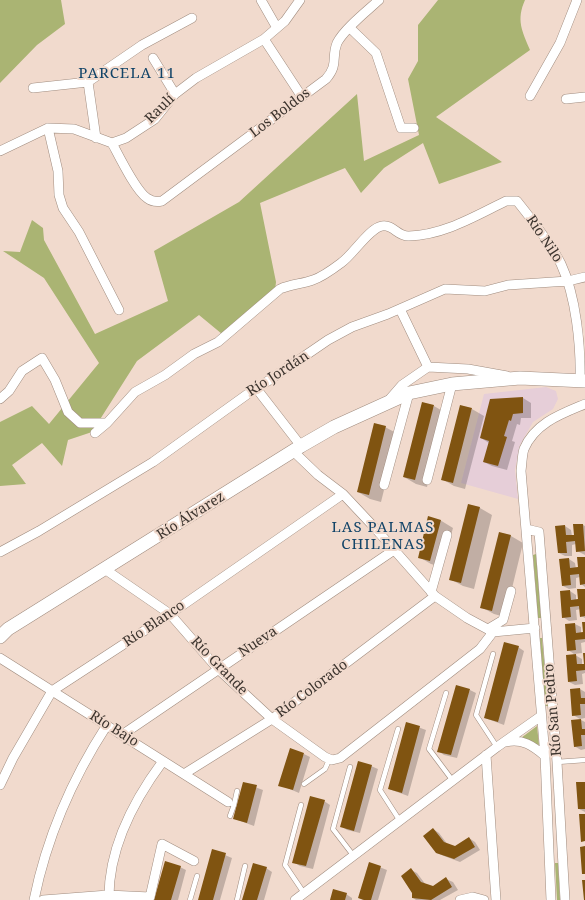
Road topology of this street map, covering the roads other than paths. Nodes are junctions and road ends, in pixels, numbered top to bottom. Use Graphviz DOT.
graph roads {
  1 [pos="261,0"];
  2 [pos="300,0"];
  3 [pos="378,0"];
  4 [pos="577,0"];
  5 [pos="192,18"];
  6 [pos="276,28"];
  7 [pos="350,28"];
  8 [pos="264,39"];
  9 [pos="153,58"];
  10 [pos="88,82"];
  11 [pos="34,88"];
  12 [pos="175,94"];
  13 [pos="530,96"];
  14 [pos="302,97"];
  15 [pos="585,97"];
  16 [pos="566,99"];
  17 [pos="48,128"];
  18 [pos="414,128"];
  19 [pos="96,138"];
  20 [pos="112,143"];
  21 [pos="0,151"];
  22 [pos="585,277"];
  23 [pos="568,281"];
  24 [pos="400,309"];
  25 [pos="120,310"];
  26 [pos="583,351"];
  27 [pos="428,367"];
  28 [pos="520,378"];
  29 [pos="583,381"];
  30 [pos="452,384"];
  31 [pos="256,388"];
  32 [pos="409,393"];
  33 [pos="0,399"];
  34 [pos="386,404"];
  35 [pos="585,404"];
  36 [pos="107,423"];
  37 [pos="95,433"];
  38 [pos="297,449"];
  39 [pos="427,480"];
  40 [pos="384,485"];
  41 [pos="343,494"];
  42 [pos="526,529"];
  43 [pos="448,535"];
  44 [pos="394,550"];
  45 [pos="0,552"];
  46 [pos="106,570"];
  47 [pos="511,591"];
  48 [pos="433,594"];
  49 [pos="170,614"];
  50 [pos="535,628"];
  51 [pos="490,631"];
  52 [pos="0,637"];
  53 [pos="493,654"];
  54 [pos="0,658"];
  55 [pos="218,669"];
  56 [pos="52,691"];
  57 [pos="446,693"];
  58 [pos="541,716"];
  59 [pos="272,719"];
  60 [pos="107,725"];
  61 [pos="398,729"];
  62 [pos="122,735"];
  63 [pos="500,745"];
  64 [pos="486,755"];
  65 [pos="545,759"];
  66 [pos="330,760"];
  67 [pos="585,760"];
  68 [pos="163,761"];
  69 [pos="557,762"];
  70 [pos="350,767"];
  71 [pos="184,774"];
  72 [pos="453,781"];
  73 [pos="0,784"];
  74 [pos="304,784"];
  75 [pos="237,791"];
  76 [pos="231,803"];
  77 [pos="301,805"];
  78 [pos="230,816"];
  79 [pos="400,821"];
  80 [pos="353,855"];
  81 [pos="194,861"];
  82 [pos="245,866"];
  83 [pos="197,876"];
  84 [pos="304,893"];
  85 [pos="109,898"];
  86 [pos="151,898"];
  87 [pos="34,900"];
  88 [pos="43,900"];
  89 [pos="190,900"];
  90 [pos="237,900"];
  91 [pos="295,900"];
  92 [pos="460,900"];
  93 [pos="484,900"];
  94 [pos="496,900"];
  95 [pos="551,900"];
  96 [pos="565,900"];
  1 -- 6 [label="street"];
  2 -- 6 [label="street, Raulí"];
  3 -- 7 [label="street, Los Boldos"];
  4 -- 13 [label="street"];
  5 -- 10 [label="street"];
  6 -- 8 [label="street, Raulí"];
  7 -- 14 [label="street, Los Boldos"];
  7 -- 18 [label="street"];
  8 -- 12 [label="street, Raulí"];
  8 -- 14 [label="street"];
  9 -- 12 [label="street"];
  10 -- 11 [label="street"];
  10 -- 19 [label="street"];
  12 -- 20 [label="street, Raulí"];
  14 -- 20 [label="street, Los Boldos"];
  15 -- 16 [label="street"];
  17 -- 19 [label="street"];
  17 -- 21 [label="street"];
  17 -- 25 [label="street"];
  19 -- 20 [label="street"];
  22 -- 23 [label="street, Río Jordán"];
  23 -- 24 [label="street, Río Jordán"];
  23 -- 26 [label="street, Río Nilo"];
  23 -- 36 [label="street, Río Nilo"];
  24 -- 27 [label="street"];
  24 -- 31 [label="street, Río Jordán"];
  26 -- 29 [label="street, Río Nilo"];
  27 -- 28 [label="street, Río Álvarez"];
  27 -- 34 [label="street, Río Álvarez"];
  28 -- 29 [label="street, Río Álvarez"];
  28 -- 30 [label="street, Río Álvarez"];
  30 -- 32 [label="street, Río Álvarez"];
  30 -- 39 [label="street"];
  31 -- 38 [label="street"];
  31 -- 45 [label="street, Río Jordán"];
  32 -- 34 [label="street, Río Álvarez"];
  32 -- 40 [label="street"];
  33 -- 36 [label="street"];
  34 -- 38 [label="street, Río Álvarez"];
  35 -- 42 [label="street, Río San Pedro"];
  36 -- 37 [label="street"];
  38 -- 41 [label="street"];
  38 -- 46 [label="street, Río Álvarez"];
  41 -- 44 [label="street"];
  41 -- 49 [label="street, Río Blanco"];
  42 -- 50 [label="street, Río San Pedro"];
  42 -- 69 [label="street, Río San Pedro"];
  43 -- 48 [label="street"];
  44 -- 48 [label="street"];
  44 -- 55 [label="street, Nueva"];
  46 -- 49 [label="street, Río Grande"];
  46 -- 52 [label="street, Río Álvarez"];
  47 -- 51 [label="street"];
  48 -- 51 [label="street"];
  48 -- 59 [label="street, Río Colorado"];
  49 -- 55 [label="street, Río Grande"];
  49 -- 56 [label="street, Río Blanco"];
  50 -- 51 [label="street"];
  50 -- 58 [label="street, Río San Pedro"];
  51 -- 66 [label="street"];
  53 -- 63 [label="lane"];
  54 -- 56 [label="street, Río Bajo"];
  55 -- 59 [label="street, Río Grande"];
  55 -- 62 [label="street, Nueva"];
  56 -- 60 [label="street, Río Bajo"];
  56 -- 73 [label="street, Río Blanco"];
  57 -- 72 [label="lane"];
  58 -- 63 [label="street"];
  58 -- 65 [label="street, Río San Pedro"];
  59 -- 66 [label="street, Río Grande"];
  59 -- 71 [label="street, Río Colorado"];
  60 -- 62 [label="street, Río Bajo"];
  60 -- 87 [label="street"];
  61 -- 79 [label="lane"];
  62 -- 68 [label="street, Río Bajo"];
  63 -- 64 [label="street"];
  63 -- 65 [label="street"];
  64 -- 72 [label="street"];
  64 -- 94 [label="street"];
  65 -- 69 [label="street"];
  65 -- 95 [label="street, Río San Pedro"];
  66 -- 74 [label="lane"];
  67 -- 69 [label="lane"];
  68 -- 71 [label="street, Río Bajo"];
  68 -- 85 [label="street"];
  69 -- 96 [label="street, Río San Pedro"];
  70 -- 80 [label="lane"];
  71 -- 76 [label="street, Río Bajo"];
  72 -- 79 [label="street"];
  75 -- 76 [label="lane"];
  76 -- 78 [label="lane"];
  77 -- 84 [label="lane"];
  79 -- 80 [label="street"];
  80 -- 84 [label="street"];
  81 -- 86 [label="street"];
  82 -- 90 [label="lane"];
  83 -- 89 [label="lane"];
  84 -- 91 [label="street"];
  85 -- 86 [label="street"];
  85 -- 88 [label="street"];
  92 -- 93 [label="street"];
}
